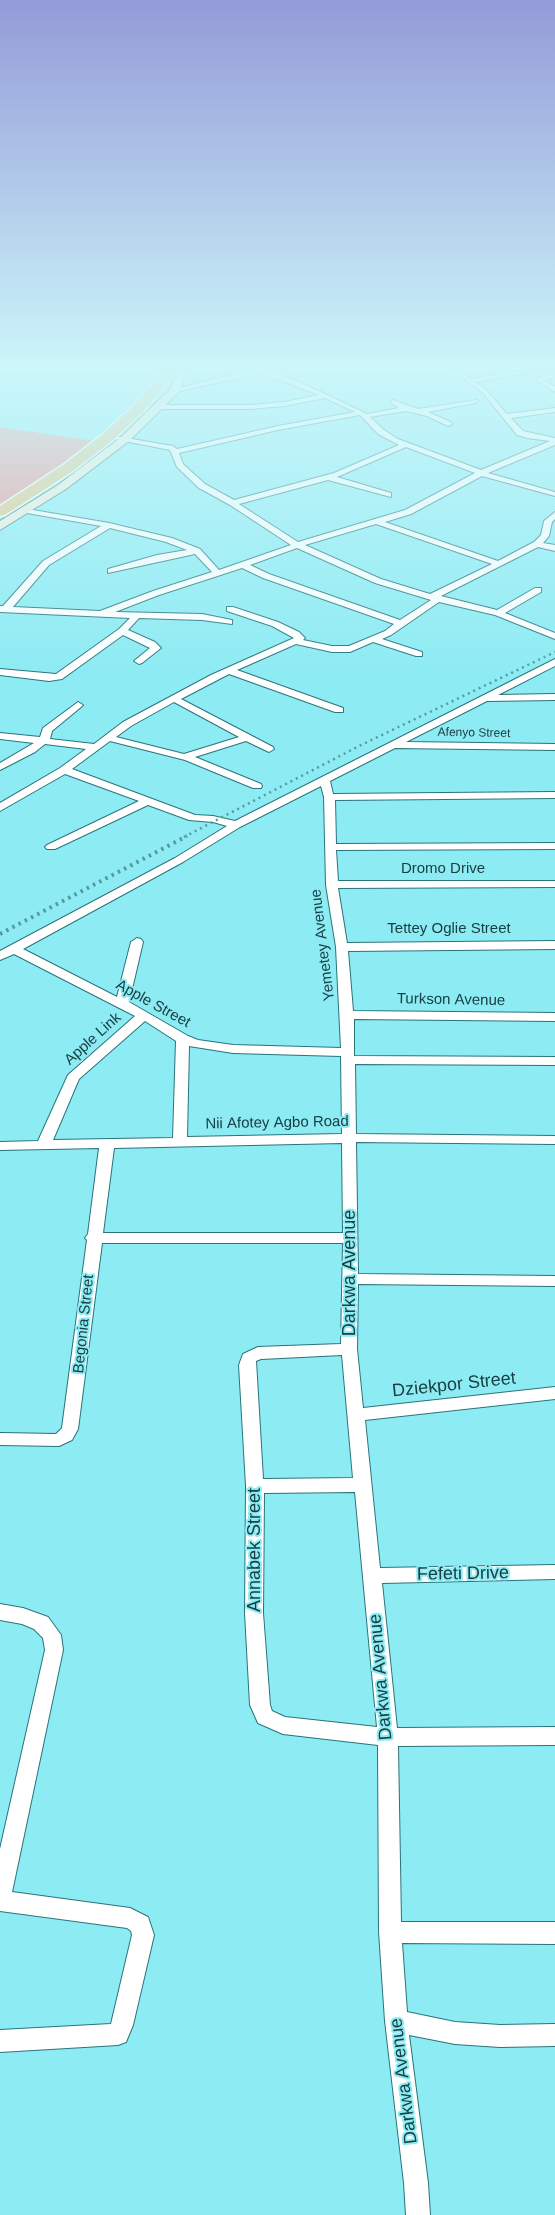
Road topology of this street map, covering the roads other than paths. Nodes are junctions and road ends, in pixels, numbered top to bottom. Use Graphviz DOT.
graph roads {
  1 [pos="67,468"];
  2 [pos="87,468"];
  3 [pos="184,468"];
  4 [pos="348,468"];
  5 [pos="471,468"];
  6 [pos="490,468"];
  7 [pos="481,472"];
  8 [pos="327,477"];
  9 [pos="555,494"];
  10 [pos="388,495"];
  11 [pos="233,503"];
  12 [pos="27,511"];
  13 [pos="0,512"];
  14 [pos="555,514"];
  15 [pos="378,522"];
  16 [pos="109,524"];
  17 [pos="0,526"];
  18 [pos="538,544"];
  19 [pos="297,545"];
  20 [pos="555,548"];
  21 [pos="197,551"];
  22 [pos="498,564"];
  23 [pos="243,565"];
  24 [pos="111,571"];
  25 [pos="218,573"];
  26 [pos="538,590"];
  27 [pos="435,598"];
  28 [pos="3,609"];
  29 [pos="230,609"];
  30 [pos="498,613"];
  31 [pos="101,614"];
  32 [pos="136,616"];
  33 [pos="229,622"];
  34 [pos="402,624"];
  35 [pos="122,631"];
  36 [pos="555,636"];
  37 [pos="375,640"];
  38 [pos="295,642"];
  39 [pos="419,654"];
  40 [pos="139,661"];
  41 [pos="555,662"];
  42 [pos="229,671"];
  43 [pos="0,672"];
  44 [pos="555,697"];
  45 [pos="484,698"];
  46 [pos="175,699"];
  47 [pos="78,706"];
  48 [pos="339,710"];
  49 [pos="0,736"];
  50 [pos="249,737"];
  51 [pos="108,738"];
  52 [pos="44,740"];
  53 [pos="392,745"];
  54 [pos="96,747"];
  55 [pos="555,747"];
  56 [pos="269,749"];
  57 [pos="187,757"];
  58 [pos="0,767"];
  59 [pos="64,770"];
  60 [pos="324,779"];
  61 [pos="257,786"];
  62 [pos="555,794"];
  63 [pos="329,797"];
  64 [pos="149,800"];
  65 [pos="0,808"];
  66 [pos="236,825"];
  67 [pos="330,846"];
  68 [pos="555,846"];
  69 [pos="51,847"];
  70 [pos="555,884"];
  71 [pos="332,885"];
  72 [pos="137,942"];
  73 [pos="555,945"];
  74 [pos="342,946"];
  75 [pos="14,949"];
  76 [pos="0,956"];
  77 [pos="122,1004"];
  78 [pos="144,1015"];
  79 [pos="347,1015"];
  80 [pos="555,1017"];
  81 [pos="183,1039"];
  82 [pos="348,1056"];
  83 [pos="555,1061"];
  84 [pos="349,1138"];
  85 [pos="555,1140"];
  86 [pos="180,1141"];
  87 [pos="44,1144"];
  88 [pos="107,1144"];
  89 [pos="0,1146"];
  90 [pos="93,1238"];
  91 [pos="351,1238"];
  92 [pos="351,1278"];
  93 [pos="555,1281"];
  94 [pos="349,1349"];
  95 [pos="555,1393"];
  96 [pos="357,1415"];
  97 [pos="0,1439"];
  98 [pos="255,1486"];
  99 [pos="362,1486"];
  100 [pos="555,1572"];
  101 [pos="372,1576"];
  102 [pos="0,1612"];
  103 [pos="555,1736"];
  104 [pos="388,1737"];
  105 [pos="0,1897"];
  106 [pos="0,1901"];
  107 [pos="390,1932"];
  108 [pos="555,1933"];
  109 [pos="396,2021"];
  110 [pos="555,2035"];
  111 [pos="0,2041"];
  112 [pos="418,2215"];
  1 -- 13 [label="highway"];
  2 -- 12 [label="street"];
  3 -- 11 [label="street"];
  4 -- 8 [label="street"];
  5 -- 7 [label="street"];
  6 -- 7 [label="street"];
  7 -- 9 [label="street"];
  7 -- 15 [label="street"];
  8 -- 10 [label="street"];
  8 -- 11 [label="street"];
  11 -- 19 [label="street"];
  12 -- 16 [label="street"];
  12 -- 17 [label="street"];
  14 -- 18 [label="street"];
  15 -- 19 [label="street"];
  15 -- 22 [label="street"];
  16 -- 21 [label="street"];
  16 -- 28 [label="street"];
  18 -- 20 [label="street"];
  18 -- 22 [label="street"];
  19 -- 23 [label="street"];
  19 -- 27 [label="street"];
  21 -- 24 [label="street"];
  21 -- 25 [label="street"];
  22 -- 27 [label="street"];
  23 -- 25 [label="street"];
  23 -- 34 [label="street"];
  25 -- 31 [label="street"];
  26 -- 30 [label="street"];
  27 -- 30 [label="street"];
  27 -- 34 [label="street"];
  28 -- 31 [label="street"];
  29 -- 38 [label="street"];
  30 -- 36 [label="street"];
  31 -- 32 [label="street"];
  32 -- 33 [label="street"];
  32 -- 35 [label="street"];
  34 -- 37 [label="street"];
  35 -- 40 [label="street"];
  35 -- 43 [label="street"];
  37 -- 38 [label="street"];
  37 -- 39 [label="street"];
  38 -- 42 [label="street"];
  41 -- 45 [label="street"];
  42 -- 46 [label="street"];
  42 -- 48 [label="street"];
  44 -- 45 [label="street"];
  45 -- 53 [label="street"];
  46 -- 50 [label="street"];
  46 -- 51 [label="street"];
  47 -- 52 [label="street"];
  49 -- 52 [label="street"];
  50 -- 56 [label="street"];
  50 -- 57 [label="street"];
  51 -- 54 [label="street"];
  51 -- 57 [label="street"];
  52 -- 54 [label="street"];
  52 -- 58 [label="street"];
  53 -- 55 [label="street, Afenyo Street"];
  53 -- 60 [label="street"];
  54 -- 59 [label="street"];
  57 -- 61 [label="street"];
  59 -- 64 [label="street"];
  59 -- 65 [label="street"];
  60 -- 63 [label="street, Yemetey Avenue"];
  60 -- 66 [label="street"];
  62 -- 63 [label="street"];
  63 -- 67 [label="street, Yemetey Avenue"];
  64 -- 66 [label="street"];
  64 -- 69 [label="street"];
  66 -- 75 [label="street"];
  67 -- 68 [label="street"];
  67 -- 71 [label="street, Yemetey Avenue"];
  70 -- 71 [label="street, Dromo Drive"];
  71 -- 74 [label="street, Yemetey Avenue"];
  72 -- 77 [label="street"];
  73 -- 74 [label="street, Tettey Oglie Street"];
  74 -- 79 [label="street, Yemetey Avenue"];
  75 -- 76 [label="street"];
  75 -- 77 [label="street, Apple Street"];
  77 -- 78 [label="street, Apple Street"];
  78 -- 81 [label="street, Apple Street"];
  78 -- 87 [label="street, Apple Link"];
  79 -- 80 [label="street, Turkson Avenue"];
  79 -- 82 [label="street, Yemetey Avenue"];
  81 -- 82 [label="street, Apple Street"];
  81 -- 86 [label="street"];
  82 -- 83 [label="street, Apple Street"];
  82 -- 84 [label="street, Yemetey Avenue"];
  84 -- 85 [label="street, Nii Afotey Agbo Road"];
  84 -- 86 [label="street, Nii Afotey Agbo Road"];
  84 -- 91 [label="street, Darkwa Avenue"];
  86 -- 88 [label="street, Nii Afotey Agbo Road"];
  87 -- 88 [label="street, Nii Afotey Agbo Road"];
  87 -- 89 [label="street, Nii Afotey Agbo Road"];
  88 -- 90 [label="street, Begonia Street"];
  90 -- 91 [label="street"];
  90 -- 97 [label="street, Begonia Street"];
  91 -- 92 [label="street, Darkwa Avenue"];
  92 -- 93 [label="street"];
  92 -- 94 [label="street, Darkwa Avenue"];
  94 -- 96 [label="street, Darkwa Avenue"];
  94 -- 98 [label="street, Annabek Street"];
  95 -- 96 [label="street, Dziekpor Street"];
  96 -- 99 [label="street, Darkwa Avenue"];
  98 -- 99 [label="street"];
  98 -- 104 [label="street, Annabek Street"];
  99 -- 101 [label="street, Darkwa Avenue"];
  100 -- 101 [label="street, Fefeti Drive"];
  101 -- 104 [label="street, Darkwa Avenue"];
  102 -- 105 [label="street"];
  103 -- 104 [label="street"];
  104 -- 107 [label="street, Darkwa Avenue"];
  106 -- 111 [label="street"];
  107 -- 108 [label="street"];
  107 -- 109 [label="street, Darkwa Avenue"];
  109 -- 110 [label="street"];
  109 -- 112 [label="street, Darkwa Avenue"];
}
